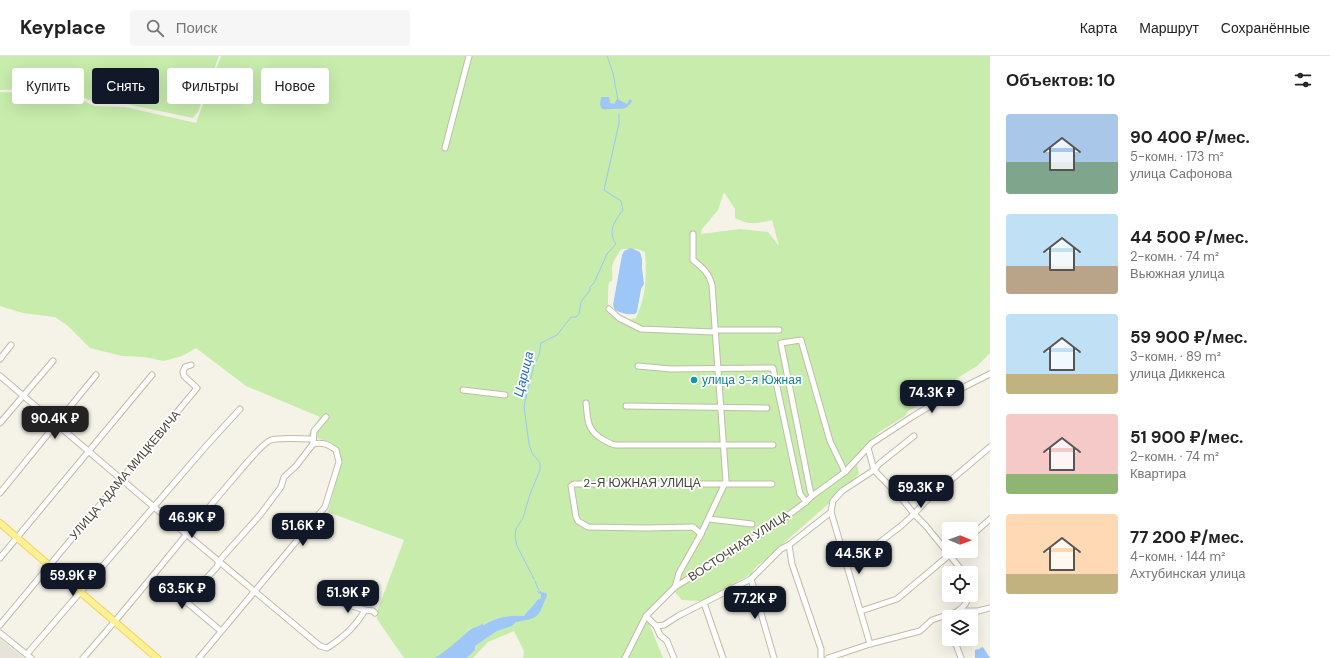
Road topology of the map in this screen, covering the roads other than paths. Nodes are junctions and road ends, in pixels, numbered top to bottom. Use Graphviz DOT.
graph roads {
  1 [pos="469,56"];
  2 [pos="445,148"];
  3 [pos="693,234"];
  4 [pos="609,309"];
  5 [pos="715,330"];
  6 [pos="779,330"];
  7 [pos="11,345"];
  8 [pos="0,359"];
  9 [pos="53,361"];
  10 [pos="191,365"];
  11 [pos="638,366"];
  12 [pos="718,368"];
  13 [pos="990,374"];
  14 [pos="96,375"];
  15 [pos="152,375"];
  16 [pos="0,376"];
  17 [pos="463,390"];
  18 [pos="505,395"];
  19 [pos="24,396"];
  20 [pos="586,402"];
  21 [pos="626,406"];
  22 [pos="720,407"];
  23 [pos="767,408"];
  24 [pos="240,409"];
  25 [pos="326,417"];
  26 [pos="0,423"];
  27 [pos="57,425"];
  28 [pos="914,436"];
  29 [pos="313,442"];
  30 [pos="724,444"];
  31 [pos="773,445"];
  32 [pos="990,447"];
  33 [pos="868,448"];
  34 [pos="89,451"];
  35 [pos="874,470"];
  36 [pos="845,472"];
  37 [pos="122,478"];
  38 [pos="725,483"];
  39 [pos="772,484"];
  40 [pos="0,493"];
  41 [pos="812,496"];
  42 [pos="806,502"];
  43 [pos="154,507"];
  44 [pos="831,512"];
  45 [pos="914,514"];
  46 [pos="709,518"];
  47 [pos="990,520"];
  48 [pos="0,523"];
  49 [pos="752,524"];
  50 [pos="978,530"];
  51 [pos="186,533"];
  52 [pos="702,534"];
  53 [pos="17,538"];
  54 [pos="942,543"];
  55 [pos="789,545"];
  56 [pos="0,558"];
  57 [pos="945,558"];
  58 [pos="219,561"];
  59 [pos="847,563"];
  60 [pos="50,565"];
  61 [pos="153,576"];
  62 [pos="751,579"];
  63 [pos="675,587"];
  64 [pos="255,591"];
  65 [pos="81,592"];
  66 [pos="329,599"];
  67 [pos="185,601"];
  68 [pos="968,602"];
  69 [pos="704,603"];
  70 [pos="990,608"];
  71 [pos="365,610"];
  72 [pos="959,610"];
  73 [pos="861,611"];
  74 [pos="978,611"];
  75 [pos="375,613"];
  76 [pos="646,616"];
  77 [pos="942,616"];
  78 [pos="115,622"];
  79 [pos="0,625"];
  80 [pos="656,626"];
  81 [pos="221,631"];
  82 [pos="0,633"];
  83 [pos="870,644"];
  84 [pos="957,646"];
  85 [pos="29,656"];
  86 [pos="83,658"];
  87 [pos="157,658"];
  88 [pos="200,658"];
  89 [pos="625,658"];
  90 [pos="674,658"];
  91 [pos="724,658"];
  92 [pos="774,658"];
  93 [pos="821,658"];
  94 [pos="828,658"];
  95 [pos="961,658"];
  1 -- 2 [label="street"];
  3 -- 5 [label="street"];
  4 -- 5 [label="street"];
  5 -- 6 [label="street"];
  5 -- 12 [label="street"];
  7 -- 8 [label="street"];
  9 -- 19 [label="street"];
  10 -- 37 [label="street, УЛИЦА АДАМА МИЦКЕВИЧА"];
  11 -- 12 [label="street"];
  12 -- 22 [label="street"];
  12 -- 42 [label="street"];
  13 -- 33 [label="street, ВОСТОЧНАЯ УЛИЦА"];
  14 -- 27 [label="street"];
  15 -- 34 [label="street"];
  16 -- 19 [label="street"];
  17 -- 18 [label="street"];
  19 -- 26 [label="street"];
  19 -- 27 [label="street"];
  20 -- 30 [label="street"];
  21 -- 22 [label="street"];
  22 -- 23 [label="street"];
  22 -- 30 [label="street"];
  24 -- 43 [label="street"];
  25 -- 29 [label="street"];
  27 -- 34 [label="street"];
  27 -- 40 [label="street"];
  28 -- 35 [label="street"];
  29 -- 51 [label="street"];
  29 -- 58 [label="street"];
  29 -- 64 [label="street"];
  30 -- 31 [label="street"];
  30 -- 38 [label="street"];
  32 -- 45 [label="street"];
  33 -- 35 [label="street"];
  33 -- 36 [label="street, ВОСТОЧНАЯ УЛИЦА"];
  34 -- 37 [label="street"];
  34 -- 53 [label="street"];
  35 -- 44 [label="street"];
  35 -- 45 [label="street"];
  36 -- 41 [label="street, ВОСТОЧНАЯ УЛИЦА"];
  36 -- 41 [label="street"];
  37 -- 43 [label="street"];
  37 -- 60 [label="street, УЛИЦА АДАМА МИЦКЕВИЧА"];
  38 -- 39 [label="street"];
  38 -- 46 [label="street"];
  38 -- 52 [label="street, 2-Я ЮЖНАЯ УЛИЦА"];
  41 -- 42 [label="street, ВОСТОЧНАЯ УЛИЦА"];
  42 -- 63 [label="street, ВОСТОЧНАЯ УЛИЦА"];
  43 -- 51 [label="street"];
  43 -- 65 [label="street"];
  44 -- 55 [label="street"];
  44 -- 59 [label="street"];
  45 -- 54 [label="street"];
  45 -- 59 [label="street"];
  46 -- 49 [label="street"];
  46 -- 52 [label="street"];
  47 -- 50 [label="street"];
  48 -- 53 [label="main road"];
  51 -- 58 [label="street"];
  51 -- 61 [label="street"];
  52 -- 63 [label="street"];
  53 -- 56 [label="street"];
  53 -- 60 [label="main road"];
  55 -- 62 [label="street"];
  55 -- 93 [label="street"];
  57 -- 73 [label="street"];
  58 -- 64 [label="street"];
  58 -- 67 [label="street"];
  59 -- 73 [label="street"];
  60 -- 65 [label="main road"];
  60 -- 79 [label="street, УЛИЦА АДАМА МИЦКЕВИЧА"];
  61 -- 67 [label="street"];
  61 -- 78 [label="street"];
  62 -- 69 [label="street"];
  62 -- 92 [label="street"];
  63 -- 76 [label="street, ВОСТОЧНАЯ УЛИЦА"];
  64 -- 71 [label="street"];
  64 -- 81 [label="street"];
  65 -- 78 [label="main road"];
  65 -- 85 [label="street"];
  66 -- 71 [label="street"];
  67 -- 81 [label="street"];
  68 -- 72 [label="street"];
  69 -- 80 [label="street"];
  69 -- 91 [label="street"];
  70 -- 74 [label="street"];
  71 -- 75 [label="street"];
  73 -- 83 [label="street"];
  76 -- 80 [label="street"];
  76 -- 89 [label="street, ВОСТОЧНАЯ УЛИЦА"];
  77 -- 83 [label="street"];
  78 -- 86 [label="street"];
  78 -- 87 [label="main road"];
  80 -- 90 [label="street"];
  81 -- 88 [label="street"];
  82 -- 85 [label="street"];
  83 -- 94 [label="street"];
  84 -- 95 [label="street"];
}
